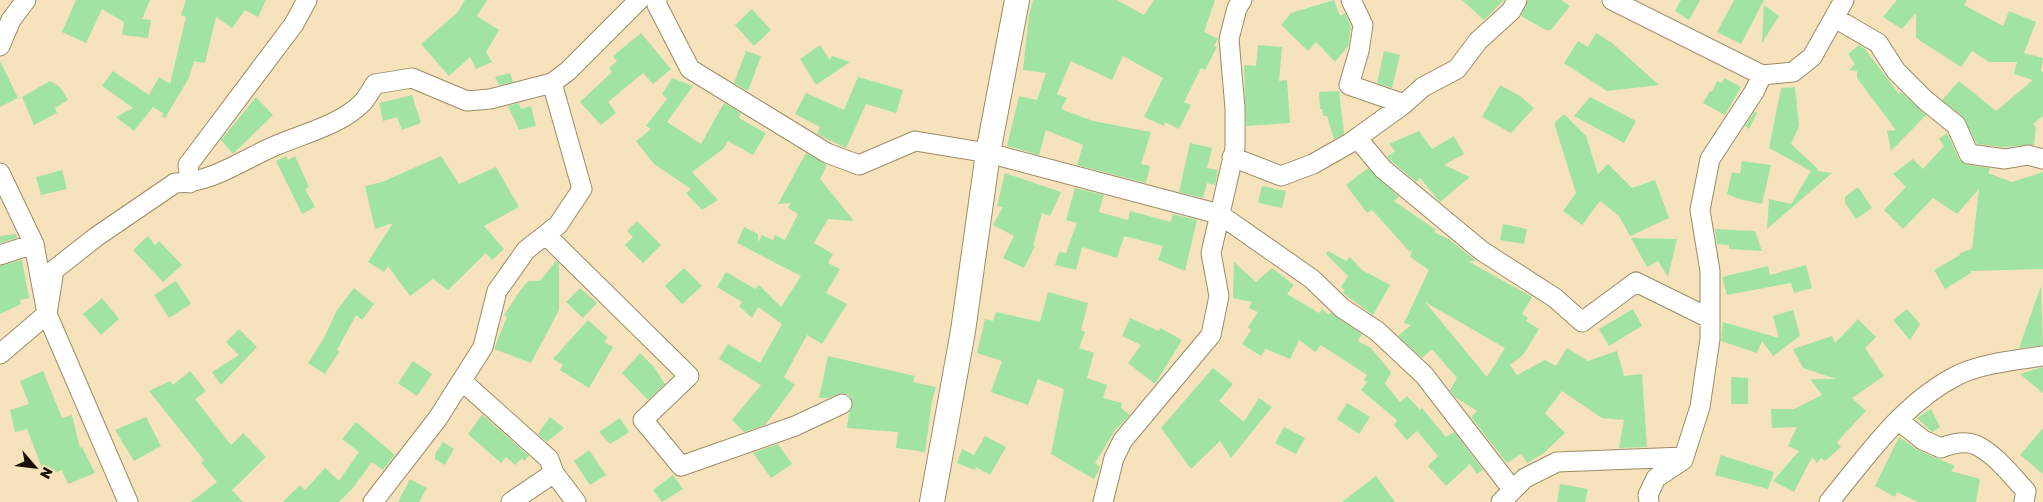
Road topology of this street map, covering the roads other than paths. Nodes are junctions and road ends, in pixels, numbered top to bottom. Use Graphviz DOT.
graph roads {
  1 [pos="26,0"];
  2 [pos="307,0"];
  3 [pos="639,0"];
  4 [pos="657,0"];
  5 [pos="1017,0"];
  6 [pos="1242,0"];
  7 [pos="1351,0"];
  8 [pos="1517,0"];
  9 [pos="1612,0"];
  10 [pos="1837,6"];
  11 [pos="0,46"];
  12 [pos="1762,75"];
  13 [pos="552,83"];
  14 [pos="1404,104"];
  15 [pos="1357,138"];
  16 [pos="988,154"];
  17 [pos="1232,158"];
  18 [pos="2043,158"];
  19 [pos="0,172"];
  20 [pos="190,183"];
  21 [pos="1219,214"];
  22 [pos="546,234"];
  23 [pos="34,244"];
  24 [pos="0,255"];
  25 [pos="47,314"];
  26 [pos="1710,318"];
  27 [pos="0,354"];
  28 [pos="2043,356"];
  29 [pos="462,381"];
  30 [pos="842,404"];
  31 [pos="1898,420"];
  32 [pos="1684,457"];
  33 [pos="554,473"];
  34 [pos="1506,496"];
  35 [pos="128,502"];
  36 [pos="373,502"];
  37 [pos="512,502"];
  38 [pos="576,502"];
  39 [pos="932,502"];
  40 [pos="1103,502"];
  41 [pos="1649,502"];
  42 [pos="1829,502"];
  43 [pos="2024,502"];
  1 -- 11 [label="street"];
  2 -- 20 [label="street"];
  3 -- 13 [label="street"];
  4 -- 16 [label="street"];
  5 -- 16 [label="street"];
  6 -- 17 [label="street"];
  7 -- 14 [label="street"];
  8 -- 14 [label="street"];
  9 -- 12 [label="street"];
  10 -- 12 [label="street"];
  10 -- 18 [label="street"];
  12 -- 26 [label="street"];
  13 -- 20 [label="street"];
  13 -- 22 [label="street"];
  14 -- 15 [label="street"];
  15 -- 17 [label="street"];
  15 -- 26 [label="street"];
  16 -- 21 [label="street"];
  16 -- 39 [label="street"];
  17 -- 21 [label="street"];
  19 -- 23 [label="street"];
  20 -- 25 [label="street"];
  21 -- 34 [label="street"];
  21 -- 40 [label="street"];
  22 -- 29 [label="street"];
  22 -- 30 [label="street"];
  23 -- 24 [label="street"];
  23 -- 25 [label="street"];
  25 -- 27 [label="street"];
  25 -- 35 [label="street"];
  26 -- 32 [label="street"];
  28 -- 31 [label="street"];
  29 -- 33 [label="street"];
  29 -- 36 [label="street"];
  31 -- 42 [label="street"];
  31 -- 43 [label="street"];
  32 -- 34 [label="street"];
  32 -- 41 [label="street"];
  33 -- 37 [label="street"];
  33 -- 38 [label="street"];
}
